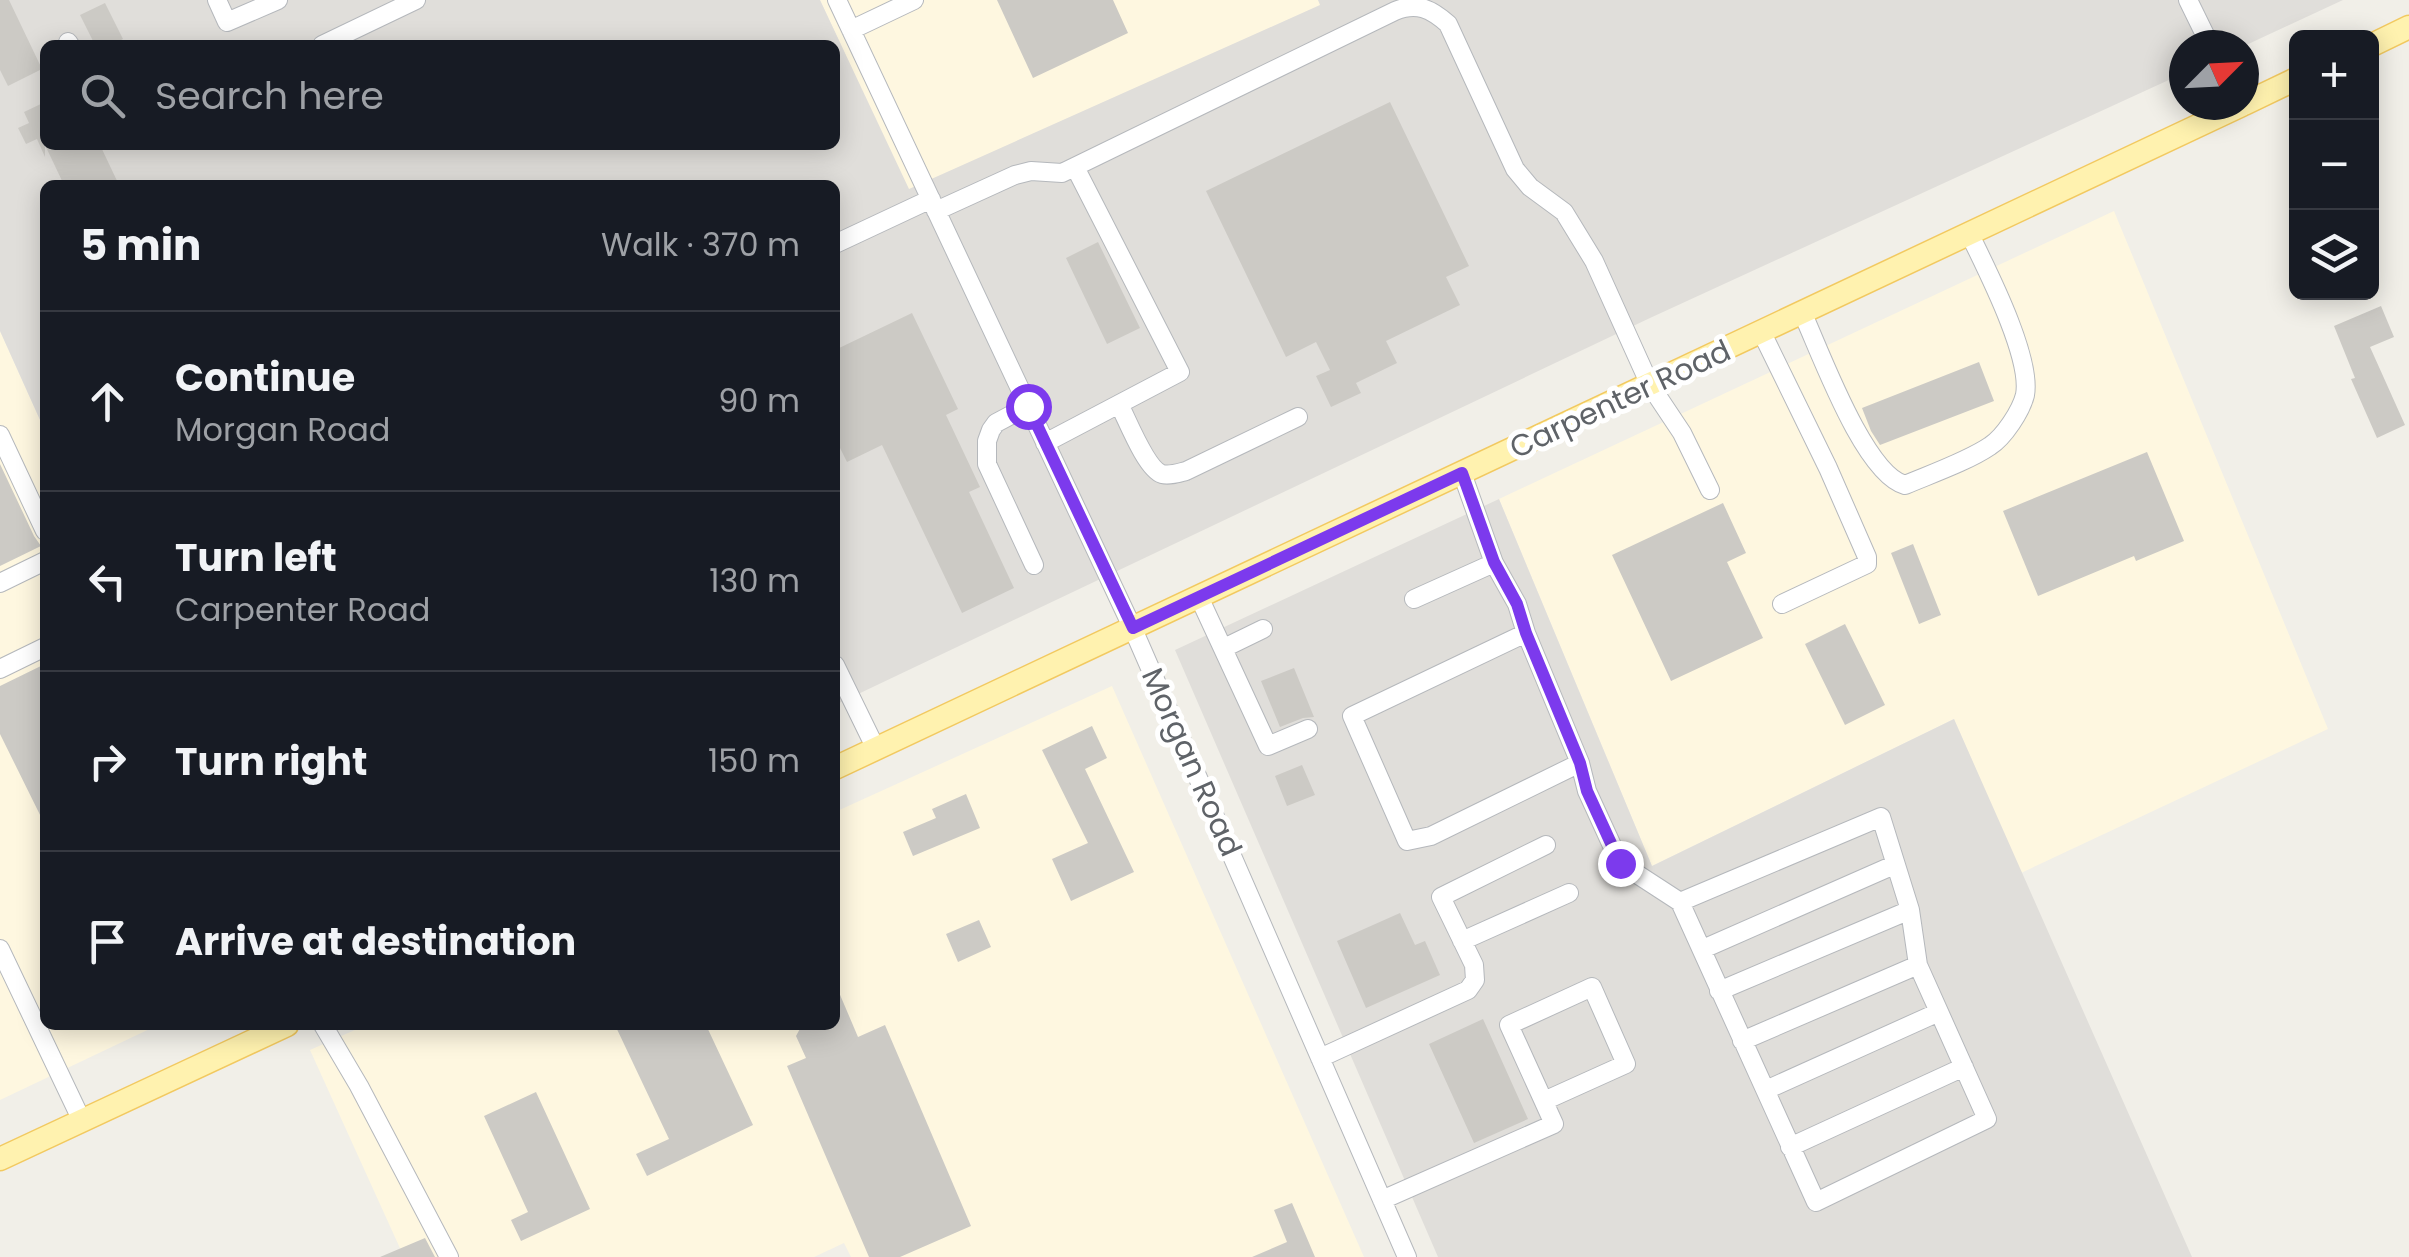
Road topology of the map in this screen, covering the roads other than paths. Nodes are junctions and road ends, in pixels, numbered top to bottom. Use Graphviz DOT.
graph roads {
  1 [pos="218,0"];
  2 [pos="278,0"];
  3 [pos="416,0"];
  4 [pos="837,0"];
  5 [pos="914,0"];
  6 [pos="2188,0"];
  7 [pos="2409,27"];
  8 [pos="851,30"];
  9 [pos="2203,30"];
  10 [pos="332,40"];
  11 [pos="2379,41"];
  12 [pos="2289,83"];
  13 [pos="2259,97"];
  14 [pos="2209,120"];
  15 [pos="1075,167"];
  16 [pos="933,205"];
  17 [pos="1970,233"];
  18 [pos="840,242"];
  19 [pos="1802,312"];
  20 [pos="1762,332"];
  21 [pos="1650,384"];
  22 [pos="1118,404"];
  23 [pos="1028,406"];
  24 [pos="1298,416"];
  25 [pos="0,435"];
  26 [pos="1045,442"];
  27 [pos="1462,473"];
  28 [pos="1710,490"];
  29 [pos="40,520"];
  30 [pos="1494,562"];
  31 [pos="40,563"];
  32 [pos="1034,564"];
  33 [pos="0,583"];
  34 [pos="1200,597"];
  35 [pos="1414,599"];
  36 [pos="1782,604"];
  37 [pos="1133,628"];
  38 [pos="1263,629"];
  39 [pos="1526,633"];
  40 [pos="1224,648"];
  41 [pos="40,649"];
  42 [pos="0,669"];
  43 [pos="840,675"];
  44 [pos="1308,729"];
  45 [pos="876,749"];
  46 [pos="1580,763"];
  47 [pos="840,766"];
  48 [pos="1546,845"];
  49 [pos="1894,865"];
  50 [pos="1569,893"];
  51 [pos="1680,902"];
  52 [pos="1910,910"];
  53 [pos="1462,940"];
  54 [pos="0,949"];
  55 [pos="1703,949"];
  56 [pos="1918,965"];
  57 [pos="6,976"];
  58 [pos="1719,991"];
  59 [pos="1939,1012"];
  60 [pos="276,1030"];
  61 [pos="326,1030"];
  62 [pos="1742,1041"];
  63 [pos="1320,1058"];
  64 [pos="1964,1067"];
  65 [pos="1766,1090"];
  66 [pos="1544,1101"];
  67 [pos="82,1121"];
  68 [pos="1790,1148"];
  69 [pos="0,1159"];
  70 [pos="1382,1200"];
  71 [pos="449,1257"];
  72 [pos="1407,1257"];
  1 -- 2 [label="street"];
  3 -- 10 [label="street"];
  4 -- 8 [label="street, Morgan Road"];
  5 -- 8 [label="street"];
  6 -- 9 [label="street"];
  7 -- 11 [label="main road"];
  8 -- 16 [label="street, Morgan Road"];
  12 -- 13 [label="main road, Carpenter Road"];
  14 -- 17 [label="main road, Carpenter Road"];
  15 -- 16 [label="street"];
  15 -- 21 [label="street"];
  15 -- 22 [label="street"];
  16 -- 18 [label="street"];
  16 -- 23 [label="street, Morgan Road"];
  17 -- 19 [label="main road, Carpenter Road"];
  17 -- 19 [label="street"];
  19 -- 20 [label="main road, Carpenter Road"];
  20 -- 21 [label="main road, Carpenter Road"];
  20 -- 36 [label="street"];
  21 -- 27 [label="main road, Carpenter Road"];
  21 -- 28 [label="street"];
  22 -- 24 [label="street"];
  22 -- 26 [label="street"];
  23 -- 26 [label="street, Morgan Road"];
  23 -- 32 [label="street"];
  25 -- 29 [label="street"];
  26 -- 37 [label="street, Morgan Road"];
  27 -- 30 [label="street"];
  27 -- 34 [label="main road, Carpenter Road"];
  30 -- 35 [label="street"];
  30 -- 39 [label="street"];
  31 -- 33 [label="street"];
  34 -- 37 [label="main road, Carpenter Road"];
  34 -- 40 [label="street"];
  37 -- 45 [label="main road, Carpenter Road"];
  37 -- 63 [label="street, Morgan Road"];
  38 -- 40 [label="street"];
  39 -- 46 [label="street"];
  39 -- 46 [label="street"];
  40 -- 44 [label="street"];
  41 -- 42 [label="street"];
  43 -- 45 [label="street"];
  45 -- 47 [label="main road, Carpenter Road"];
  46 -- 51 [label="street"];
  48 -- 53 [label="street"];
  49 -- 51 [label="street"];
  49 -- 52 [label="street"];
  49 -- 55 [label="street"];
  50 -- 53 [label="street"];
  51 -- 55 [label="street"];
  52 -- 56 [label="street"];
  52 -- 58 [label="street"];
  53 -- 63 [label="street"];
  54 -- 57 [label="street"];
  55 -- 58 [label="street"];
  56 -- 59 [label="street"];
  56 -- 62 [label="street"];
  57 -- 67 [label="street"];
  58 -- 62 [label="street"];
  59 -- 64 [label="street"];
  59 -- 65 [label="street"];
  60 -- 67 [label="main road"];
  61 -- 71 [label="street"];
  62 -- 65 [label="street"];
  63 -- 70 [label="street, Morgan Road"];
  64 -- 68 [label="street"];
  64 -- 68 [label="street"];
  65 -- 68 [label="street"];
  66 -- 66 [label="street"];
  66 -- 70 [label="street"];
  67 -- 69 [label="main road"];
  70 -- 72 [label="street, Morgan Road"];
}
